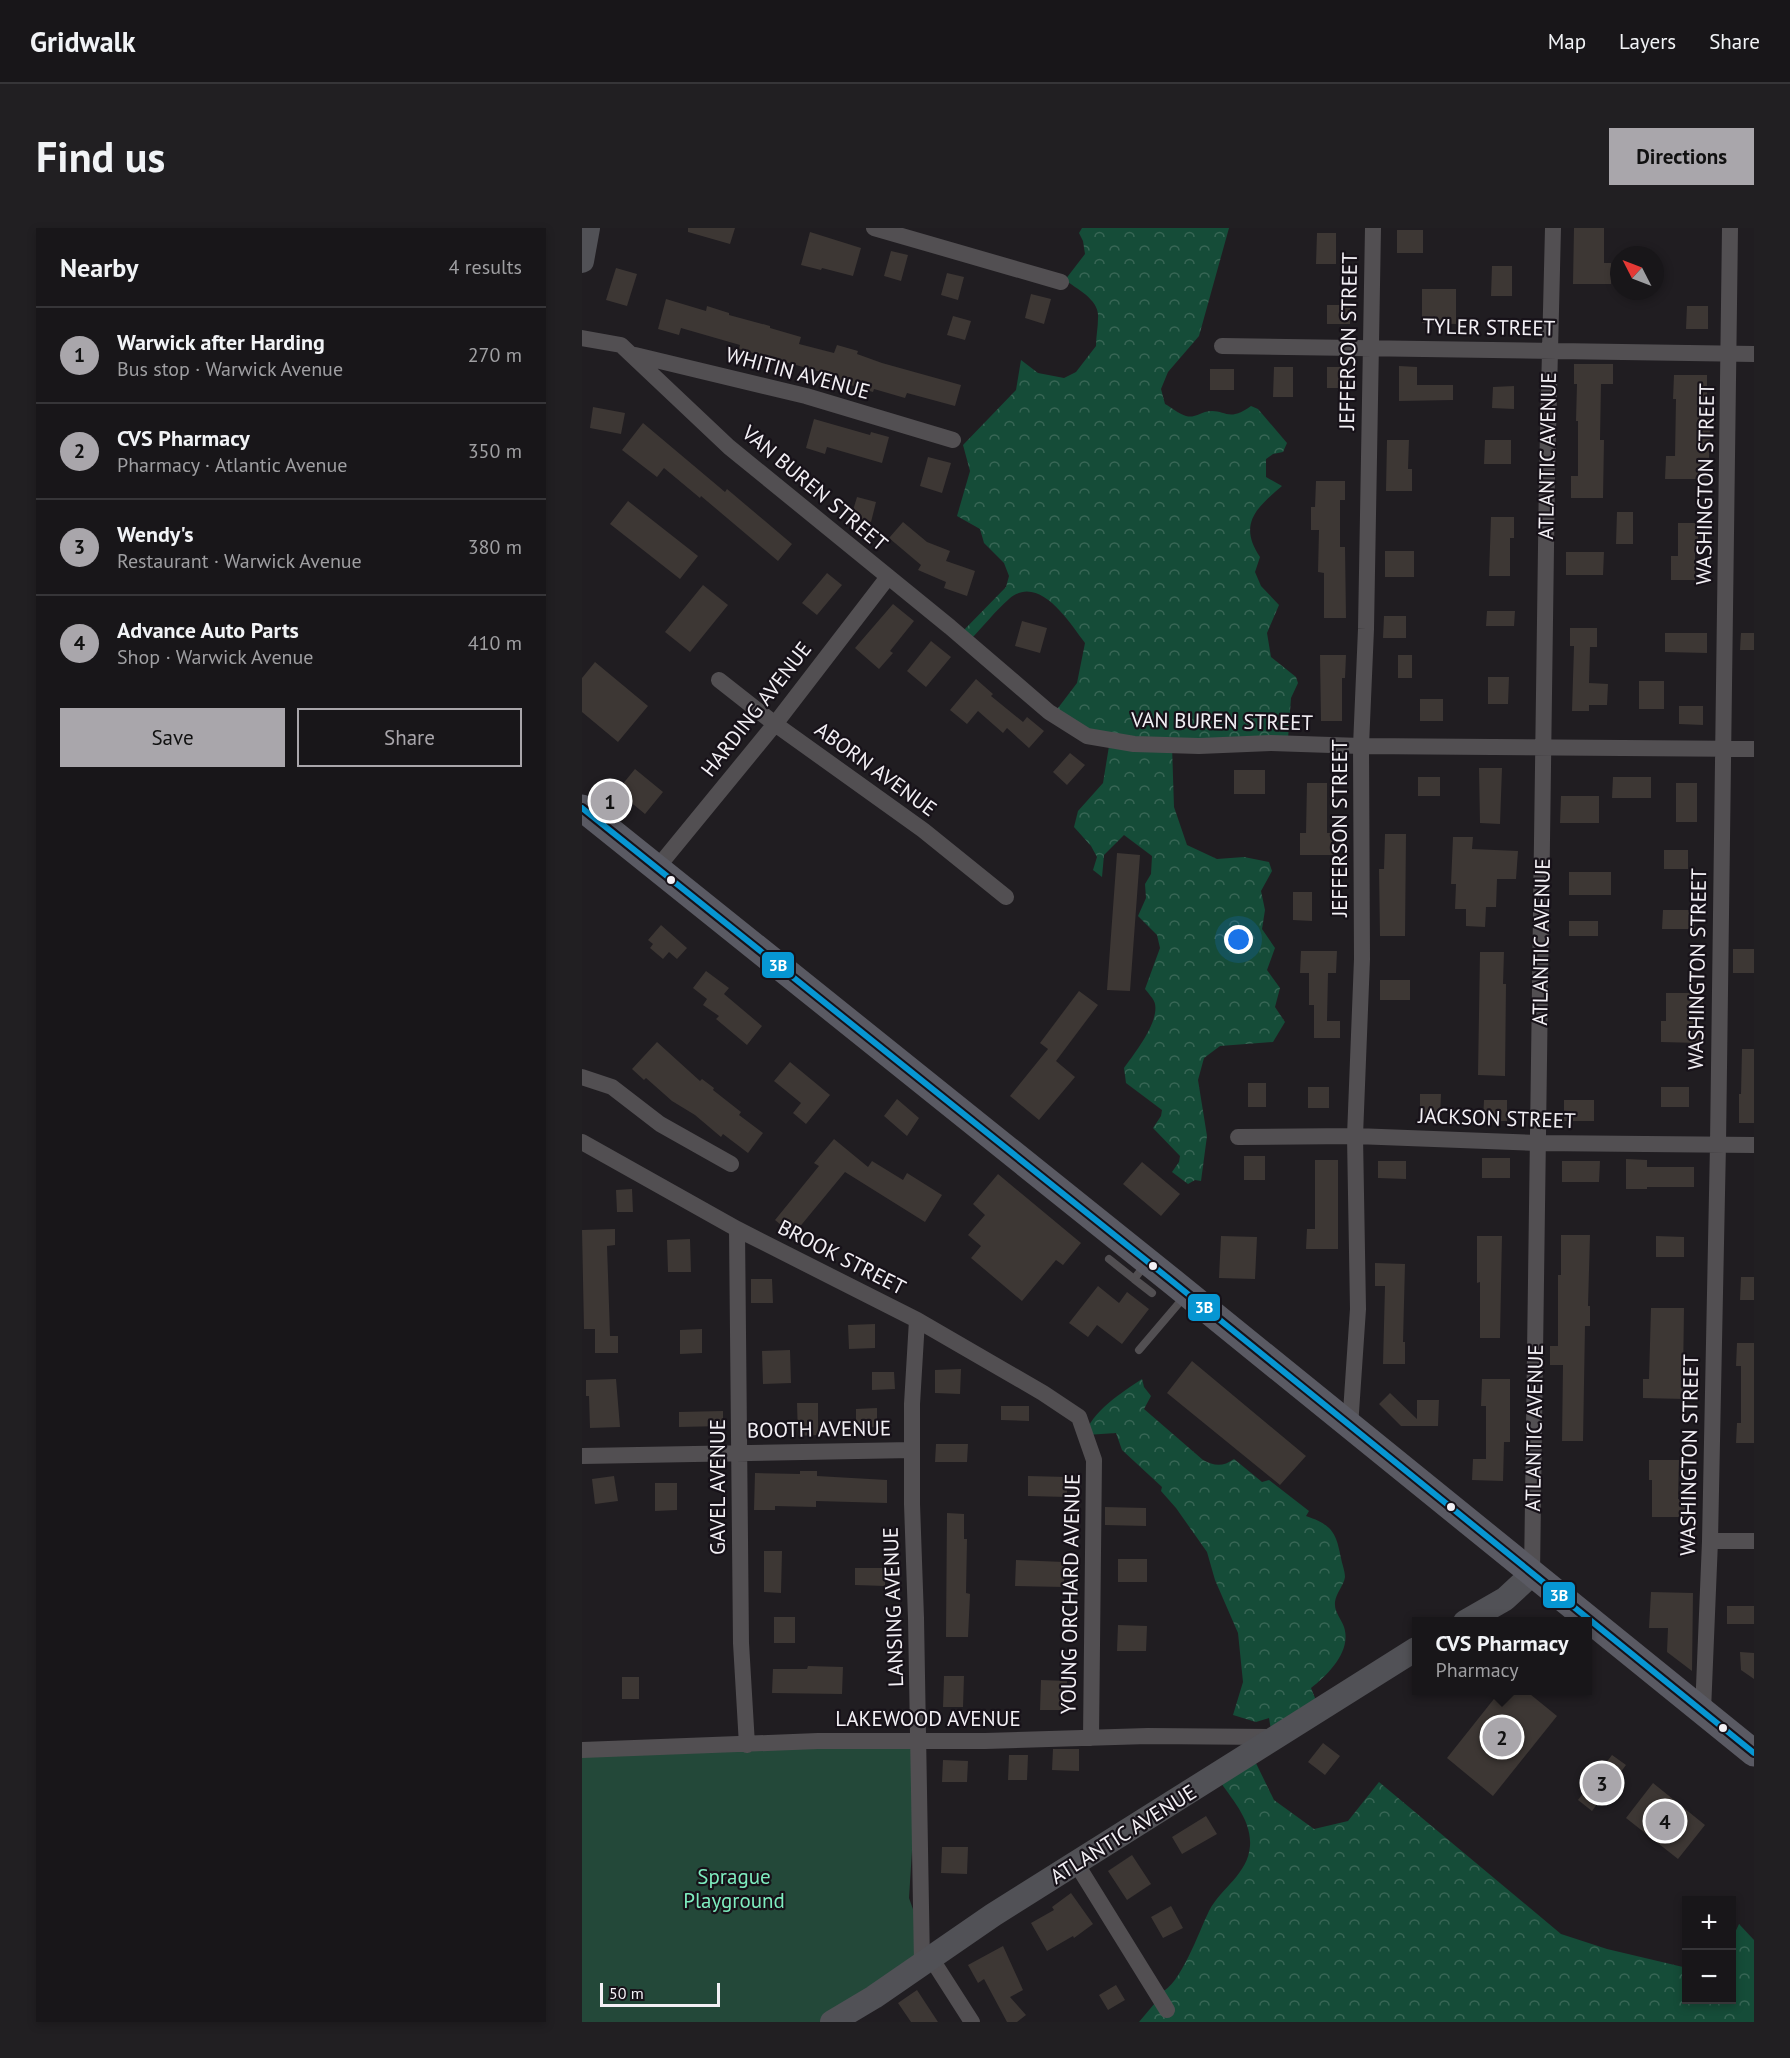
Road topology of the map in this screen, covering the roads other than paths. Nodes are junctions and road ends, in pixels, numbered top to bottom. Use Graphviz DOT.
graph roads {
  1 [pos="588,228"];
  2 [pos="874,228"];
  3 [pos="1373,228"];
  4 [pos="1553,228"];
  5 [pos="1730,228"];
  6 [pos="582,261"];
  7 [pos="1061,282"];
  8 [pos="582,338"];
  9 [pos="1222,346"];
  10 [pos="1371,348"];
  11 [pos="1549,351"];
  12 [pos="631,354"];
  13 [pos="1729,354"];
  14 [pos="1754,354"];
  15 [pos="953,440"];
  16 [pos="888,577"];
  17 [pos="719,680"];
  18 [pos="775,724"];
  19 [pos="1361,746"];
  20 [pos="1543,748"];
  21 [pos="1723,748"];
  22 [pos="1754,749"];
  23 [pos="582,808"];
  24 [pos="657,868"];
  25 [pos="1006,897"];
  26 [pos="582,1077"];
  27 [pos="1355,1136"];
  28 [pos="1238,1137"];
  29 [pos="582,1142"];
  30 [pos="1537,1143"];
  31 [pos="1718,1144"];
  32 [pos="1754,1145"];
  33 [pos="731,1164"];
  34 [pos="737,1229"];
  35 [pos="1109,1259"];
  36 [pos="1141,1271"];
  37 [pos="1152,1293"];
  38 [pos="1187,1294"];
  39 [pos="917,1320"];
  40 [pos="1139,1350"];
  41 [pos="1079,1418"];
  42 [pos="1350,1427"];
  43 [pos="912,1450"];
  44 [pos="739,1452"];
  45 [pos="582,1456"];
  46 [pos="1710,1541"];
  47 [pos="1754,1541"];
  48 [pos="1532,1574"];
  49 [pos="1473,1617"];
  50 [pos="1585,1617"];
  51 [pos="1592,1622"];
  52 [pos="1412,1651"];
  53 [pos="1703,1712"];
  54 [pos="1275,1737"];
  55 [pos="1091,1738"];
  56 [pos="919,1741"];
  57 [pos="747,1745"];
  58 [pos="582,1750"];
  59 [pos="1754,1753"];
  60 [pos="1076,1863"];
  61 [pos="926,1961"];
  62 [pos="1167,2010"];
  63 [pos="832,2022"];
  64 [pos="972,2022"];
  1 -- 6 [label="street"];
  2 -- 7 [label="street"];
  3 -- 10 [label="street, JEFFERSON STREET"];
  4 -- 11 [label="street, ATLANTIC AVENUE"];
  5 -- 13 [label="street, WASHINGTON STREET"];
  8 -- 12 [label="street, VAN BUREN STREET"];
  9 -- 10 [label="street, TYLER STREET"];
  10 -- 11 [label="street, TYLER STREET"];
  10 -- 19 [label="street, JEFFERSON STREET"];
  11 -- 13 [label="street, TYLER STREET"];
  11 -- 20 [label="street, ATLANTIC AVENUE"];
  12 -- 15 [label="street, WHITIN AVENUE"];
  12 -- 16 [label="street, VAN BUREN STREET"];
  13 -- 14 [label="street, TYLER STREET"];
  13 -- 21 [label="street, WASHINGTON STREET"];
  16 -- 18 [label="street, HARDING AVENUE"];
  16 -- 19 [label="street, VAN BUREN STREET"];
  17 -- 18 [label="street, ABORN AVENUE"];
  18 -- 24 [label="street, HARDING AVENUE"];
  18 -- 25 [label="street, ABORN AVENUE"];
  19 -- 20 [label="street, VAN BUREN STREET"];
  19 -- 27 [label="street, JEFFERSON STREET"];
  20 -- 21 [label="street, VAN BUREN STREET"];
  20 -- 30 [label="street, ATLANTIC AVENUE"];
  21 -- 22 [label="street, VAN BUREN STREET"];
  21 -- 31 [label="street, WASHINGTON STREET"];
  23 -- 24 [label="main road"];
  24 -- 36 [label="main road"];
  26 -- 33 [label="street"];
  27 -- 28 [label="street, JACKSON STREET"];
  27 -- 30 [label="street, JACKSON STREET"];
  27 -- 42 [label="street, JEFFERSON STREET"];
  29 -- 34 [label="street, BROOK STREET"];
  30 -- 31 [label="street, JACKSON STREET"];
  30 -- 48 [label="street, ATLANTIC AVENUE"];
  31 -- 32 [label="street, JACKSON STREET"];
  31 -- 46 [label="street, WASHINGTON STREET"];
  34 -- 39 [label="street, BROOK STREET"];
  34 -- 44 [label="street, GAVEL AVENUE"];
  35 -- 36 [label="lane"];
  36 -- 37 [label="lane"];
  36 -- 38 [label="main road"];
  38 -- 40 [label="lane"];
  38 -- 42 [label="main road"];
  39 -- 41 [label="street, BROOK STREET"];
  39 -- 43 [label="street, LANSING AVENUE"];
  41 -- 55 [label="street, YOUNG ORCHARD AVENUE"];
  42 -- 48 [label="main road"];
  43 -- 44 [label="street, BOOTH AVENUE"];
  43 -- 56 [label="street, LANSING AVENUE"];
  44 -- 45 [label="street, BOOTH AVENUE"];
  44 -- 57 [label="street, GAVEL AVENUE"];
  46 -- 47 [label="street"];
  46 -- 53 [label="street, WASHINGTON STREET"];
  48 -- 49 [label="street"];
  48 -- 50 [label="main road"];
  51 -- 53 [label="main road"];
  52 -- 54 [label="street, ATLANTIC AVENUE"];
  53 -- 59 [label="main road"];
  54 -- 55 [label="street, LAKEWOOD AVENUE"];
  54 -- 60 [label="street, ATLANTIC AVENUE"];
  55 -- 56 [label="street, LAKEWOOD AVENUE"];
  56 -- 57 [label="street, LAKEWOOD AVENUE"];
  56 -- 61 [label="street, LANSING AVENUE"];
  57 -- 58 [label="street, LAKEWOOD AVENUE"];
  60 -- 61 [label="street, ATLANTIC AVENUE"];
  60 -- 62 [label="street"];
  61 -- 63 [label="street, ATLANTIC AVENUE"];
  61 -- 64 [label="street"];
}
